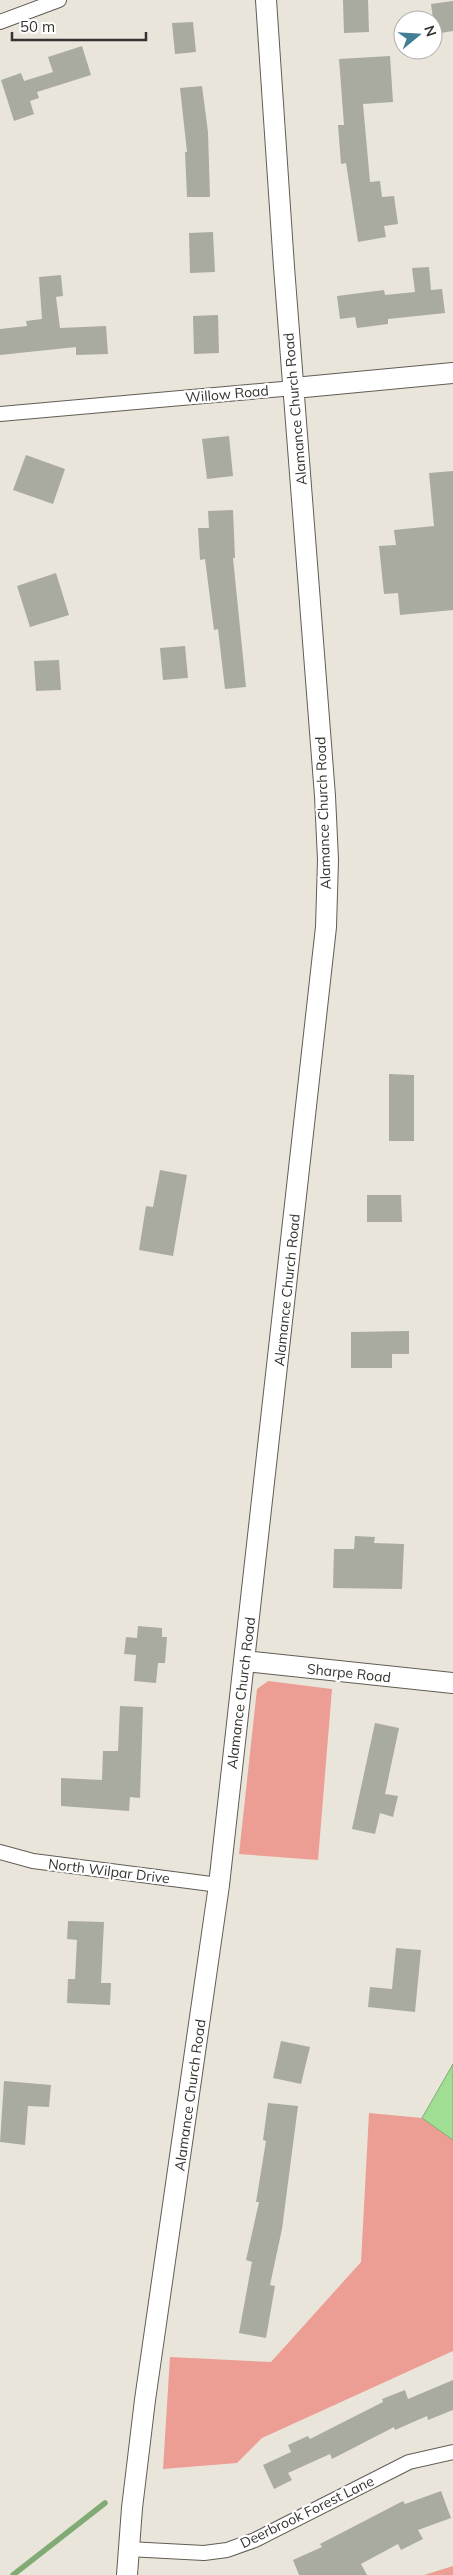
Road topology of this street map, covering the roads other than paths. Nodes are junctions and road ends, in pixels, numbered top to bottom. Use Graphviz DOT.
graph roads {
  1 [pos="59,0"];
  2 [pos="266,0"];
  3 [pos="0,22"];
  4 [pos="453,372"];
  5 [pos="294,388"];
  6 [pos="0,414"];
  7 [pos="245,1661"];
  8 [pos="453,1683"];
  9 [pos="0,1852"];
  10 [pos="219,1885"];
  11 [pos="453,2452"];
  12 [pos="128,2549"];
  13 [pos="127,2575"];
  1 -- 3 [label="street"];
  2 -- 5 [label="main road, Alamance Church Road"];
  4 -- 5 [label="main road, Willow Road"];
  5 -- 6 [label="street, Willow Road"];
  5 -- 7 [label="main road, Alamance Church Road"];
  7 -- 8 [label="main road, Sharpe Road"];
  7 -- 10 [label="main road, Alamance Church Road"];
  9 -- 10 [label="street, North Wilpar Drive"];
  10 -- 12 [label="main road, Alamance Church Road"];
  11 -- 12 [label="street, Deerbrook Forest Lane"];
  12 -- 13 [label="main road, Alamance Church Road"];
}
